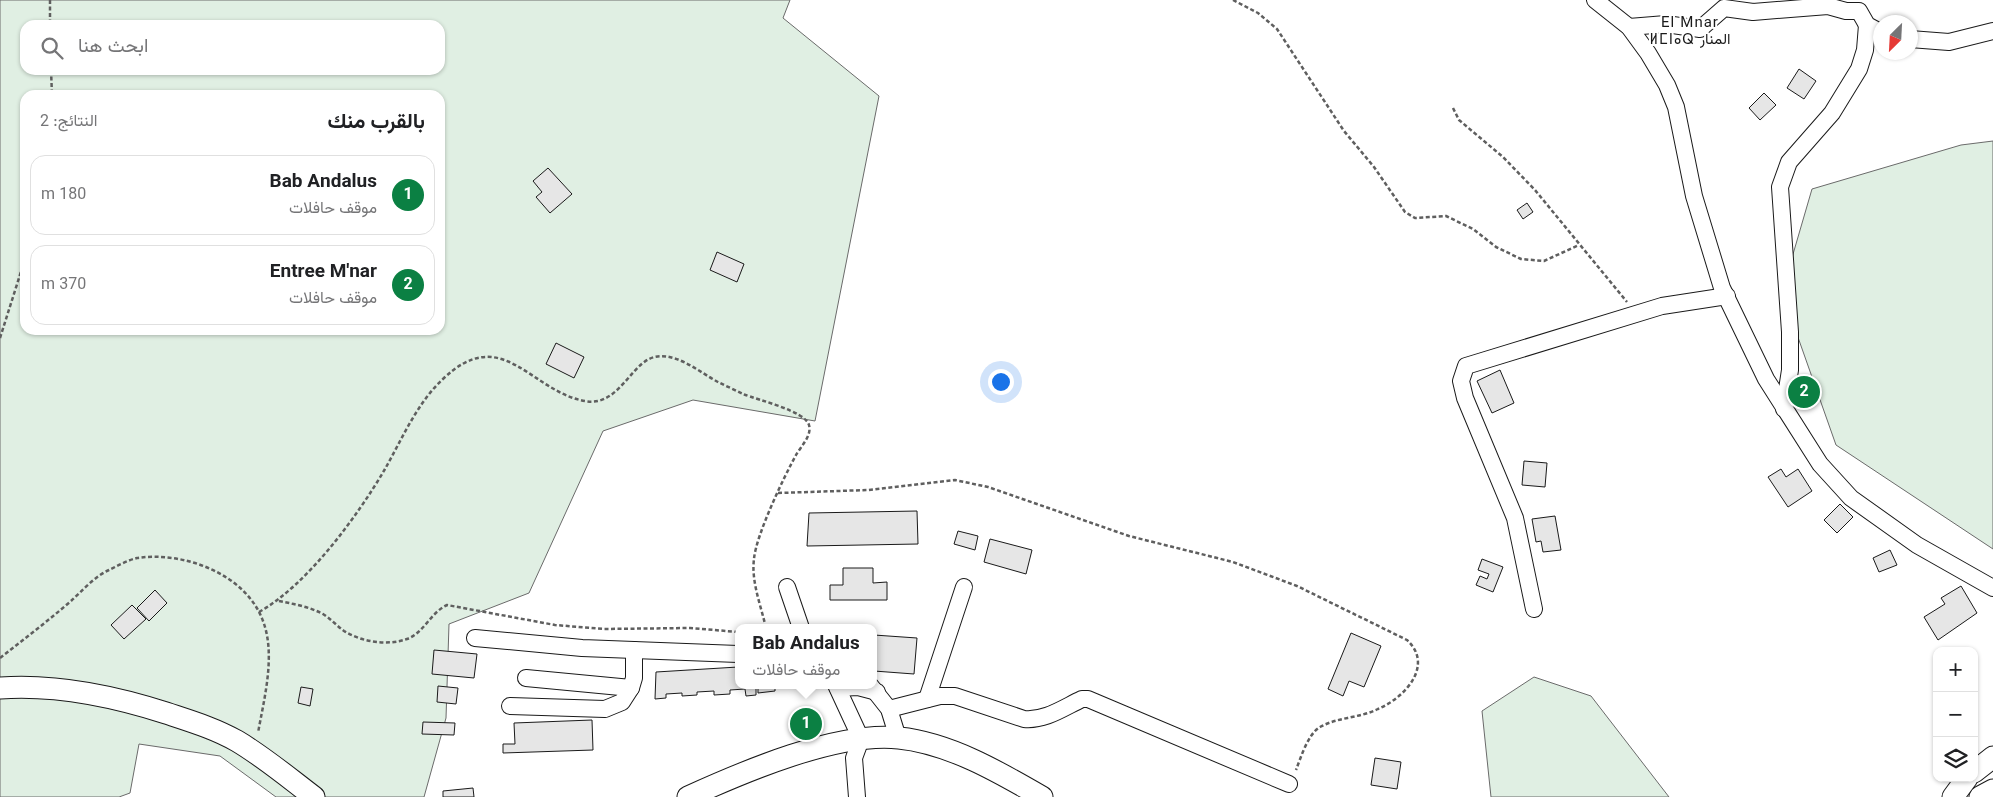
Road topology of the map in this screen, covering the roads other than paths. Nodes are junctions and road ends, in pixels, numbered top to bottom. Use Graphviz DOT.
graph roads {
  1 [pos="1595,0"];
  2 [pos="1867,17"];
  3 [pos="1629,27"];
  4 [pos="1993,32"];
  5 [pos="1918,40"];
  6 [pos="1727,296"];
  7 [pos="1784,408"];
  8 [pos="787,587"];
  9 [pos="964,587"];
  10 [pos="1993,588"];
  11 [pos="1534,610"];
  12 [pos="800,624"];
  13 [pos="475,638"];
  14 [pos="634,650"];
  15 [pos="735,654"];
  16 [pos="526,678"];
  17 [pos="0,688"];
  18 [pos="631,688"];
  19 [pos="838,689"];
  20 [pos="873,689"];
  21 [pos="927,699"];
  22 [pos="510,706"];
  23 [pos="889,709"];
  24 [pos="898,738"];
  25 [pos="862,739"];
  26 [pos="1993,757"];
  27 [pos="1978,769"];
  28 [pos="1964,782"];
  29 [pos="1289,784"];
  30 [pos="1993,790"];
  31 [pos="314,797"];
  32 [pos="688,797"];
  33 [pos="857,797"];
  34 [pos="1042,797"];
  35 [pos="1953,797"];
  36 [pos="1980,797"];
  1 -- 3 [label="street"];
  2 -- 3 [label="street"];
  2 -- 7 [label="street"];
  3 -- 6 [label="street"];
  4 -- 5 [label="street"];
  6 -- 7 [label="street"];
  6 -- 11 [label="street"];
  7 -- 10 [label="street"];
  8 -- 12 [label="street"];
  9 -- 21 [label="street"];
  13 -- 14 [label="street"];
  14 -- 15 [label="street"];
  14 -- 18 [label="street"];
  16 -- 18 [label="street"];
  17 -- 31 [label="main road"];
  18 -- 22 [label="street"];
  19 -- 25 [label="street"];
  20 -- 23 [label="street"];
  21 -- 23 [label="street"];
  21 -- 29 [label="street"];
  23 -- 24 [label="street"];
  24 -- 25 [label="main road"];
  24 -- 34 [label="main road"];
  25 -- 32 [label="main road"];
  25 -- 33 [label="street"];
  26 -- 27 [label="main road"];
  28 -- 35 [label="main road"];
  30 -- 36 [label="main road"];
}
